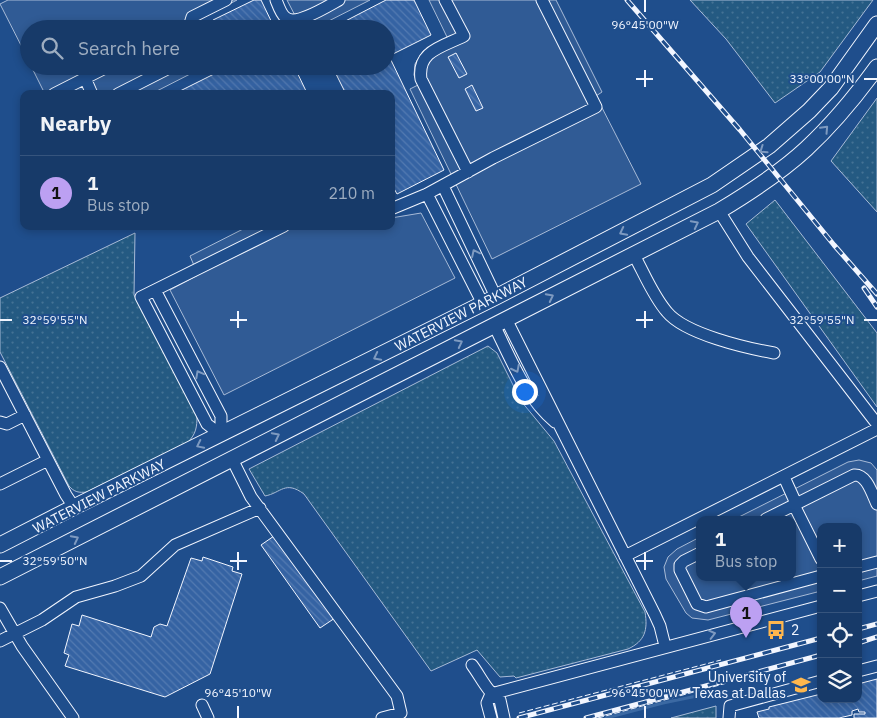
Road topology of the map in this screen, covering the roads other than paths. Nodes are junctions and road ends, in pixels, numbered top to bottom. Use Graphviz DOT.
graph roads {
  1 [pos="226,0"];
  2 [pos="276,0"];
  3 [pos="339,0"];
  4 [pos="446,0"];
  5 [pos="542,0"];
  6 [pos="191,20"];
  7 [pos="290,20"];
  8 [pos="301,20"];
  9 [pos="877,24"];
  10 [pos="877,67"];
  11 [pos="91,75"];
  12 [pos="155,75"];
  13 [pos="85,78"];
  14 [pos="62,90"];
  15 [pos="90,90"];
  16 [pos="126,90"];
  17 [pos="468,172"];
  18 [pos="442,186"];
  19 [pos="427,194"];
  20 [pos="395,207"];
  21 [pos="719,211"];
  22 [pos="276,230"];
  23 [pos="634,255"];
  24 [pos="155,290"];
  25 [pos="490,300"];
  26 [pos="500,322"];
  27 [pos="774,353"];
  28 [pos="0,367"];
  29 [pos="25,415"];
  30 [pos="0,422"];
  31 [pos="877,424"];
  32 [pos="877,429"];
  33 [pos="221,435"];
  34 [pos="232,459"];
  35 [pos="48,460"];
  36 [pos="780,478"];
  37 [pos="0,484"];
  38 [pos="877,504"];
  39 [pos="794,505"];
  40 [pos="74,507"];
  41 [pos="260,508"];
  42 [pos="704,516"];
  43 [pos="772,516"];
  44 [pos="696,520"];
  45 [pos="0,546"];
  46 [pos="817,551"];
  47 [pos="696,555"];
  48 [pos="625,556"];
  49 [pos="877,562"];
  50 [pos="862,565"];
  51 [pos="0,577"];
  52 [pos="817,577"];
  53 [pos="877,592"];
  54 [pos="862,595"];
  55 [pos="817,607"];
  56 [pos="0,608"];
  57 [pos="15,634"];
  58 [pos="0,641"];
  59 [pos="665,646"];
  60 [pos="472,664"];
  61 [pos="877,666"];
  62 [pos="862,670"];
  63 [pos="817,682"];
  64 [pos="491,694"];
  65 [pos="202,705"];
  66 [pos="74,718"];
  67 [pos="208,718"];
  68 [pos="382,718"];
  69 [pos="491,718"];
  70 [pos="504,718"];
  71 [pos="729,718"];
  1 -- 6 [label="street"];
  2 -- 7 [label="street"];
  3 -- 8 [label="street"];
  4 -- 17 [label="street"];
  5 -- 17 [label="street"];
  9 -- 25 [label="main road, WATERVIEW PARKWAY, one-way"];
  21 -- 10 [label="main road, WATERVIEW PARKWAY, one-way"];
  11 -- 13 [label="street"];
  12 -- 16 [label="street"];
  13 -- 14 [label="street"];
  13 -- 15 [label="street"];
  17 -- 18 [label="street"];
  18 -- 19 [label="street"];
  25 -- 18 [label="street, one-way"];
  19 -- 20 [label="street"];
  19 -- 25 [label="street"];
  23 -- 21 [label="main road, WATERVIEW PARKWAY, one-way"];
  21 -- 31 [label="street"];
  22 -- 24 [label="street"];
  26 -- 23 [label="main road, WATERVIEW PARKWAY, one-way"];
  23 -- 27 [label="street"];
  33 -- 24 [label="street, one-way"];
  24 -- 33 [label="street"];
  25 -- 26 [label="main road"];
  25 -- 33 [label="main road, WATERVIEW PARKWAY, one-way"];
  34 -- 26 [label="main road, WATERVIEW PARKWAY, one-way"];
  26 -- 48 [label="street"];
  28 -- 29 [label="street"];
  29 -- 30 [label="street"];
  29 -- 35 [label="street"];
  32 -- 36 [label="street"];
  33 -- 34 [label="main road"];
  33 -- 40 [label="main road, WATERVIEW PARKWAY, one-way"];
  34 -- 41 [label="street"];
  51 -- 34 [label="main road, WATERVIEW PARKWAY, one-way"];
  35 -- 37 [label="street"];
  35 -- 40 [label="street"];
  36 -- 39 [label="street"];
  36 -- 42 [label="street"];
  38 -- 39 [label="street"];
  39 -- 43 [label="street"];
  39 -- 46 [label="street"];
  40 -- 45 [label="main road, WATERVIEW PARKWAY"];
  41 -- 57 [label="street"];
  41 -- 68 [label="street"];
  44 -- 48 [label="street"];
  47 -- 52 [label="street"];
  48 -- 59 [label="street"];
  49 -- 50 [label="street"];
  53 -- 54 [label="street"];
  59 -- 55 [label="street, one-way"];
  56 -- 57 [label="street"];
  57 -- 58 [label="street"];
  57 -- 66 [label="street"];
  59 -- 64 [label="street"];
  60 -- 64 [label="street"];
  61 -- 62 [label="street"];
  63 -- 71 [label="street"];
  64 -- 69 [label="street"];
  64 -- 70 [label="street"];
  65 -- 67 [label="street"];
}
